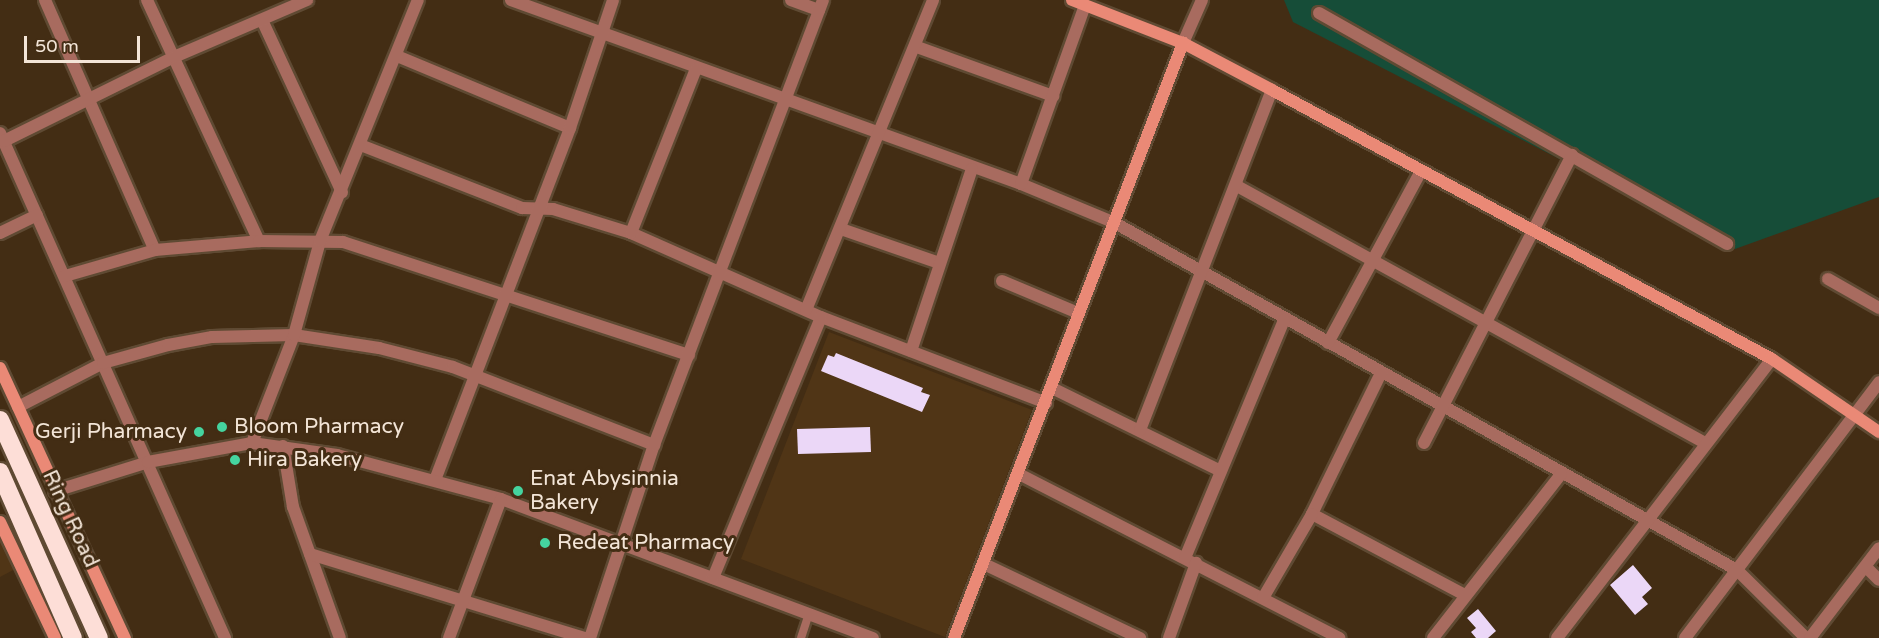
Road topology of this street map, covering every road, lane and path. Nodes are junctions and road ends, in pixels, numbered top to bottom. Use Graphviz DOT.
graph roads {
  1 [pos="45,0"];
  2 [pos="147,0"];
  3 [pos="307,0"];
  4 [pos="418,0"];
  5 [pos="512,0"];
  6 [pos="614,0"];
  7 [pos="791,0"];
  8 [pos="933,0"];
  9 [pos="1072,0"];
  10 [pos="1202,0"];
  11 [pos="821,5"];
  12 [pos="1085,5"];
  13 [pos="1319,13"];
  14 [pos="262,20"];
  15 [pos="601,34"];
  16 [pos="1183,43"];
  17 [pos="917,47"];
  18 [pos="397,56"];
  19 [pos="174,57"];
  20 [pos="696,69"];
  21 [pos="1272,90"];
  22 [pos="1053,96"];
  23 [pos="92,99"];
  24 [pos="785,99"];
  25 [pos="570,128"];
  26 [pos="876,132"];
  27 [pos="1,135"];
  28 [pos="363,146"];
  29 [pos="1572,155"];
  30 [pos="972,169"];
  31 [pos="1421,171"];
  32 [pos="1021,184"];
  33 [pos="1237,186"];
  34 [pos="342,192"];
  35 [pos="539,210"];
  36 [pos="37,215"];
  37 [pos="1115,223"];
  38 [pos="840,229"];
  39 [pos="1532,231"];
  40 [pos="0,233"];
  41 [pos="631,233"];
  42 [pos="258,241"];
  43 [pos="320,241"];
  44 [pos="1727,244"];
  45 [pos="155,250"];
  46 [pos="1372,260"];
  47 [pos="939,263"];
  48 [pos="720,273"];
  49 [pos="1203,273"];
  50 [pos="65,276"];
  51 [pos="1828,279"];
  52 [pos="1002,281"];
  53 [pos="505,291"];
  54 [pos="1879,308"];
  55 [pos="806,310"];
  56 [pos="1078,313"];
  57 [pos="821,317"];
  58 [pos="1284,320"];
  59 [pos="1488,322"];
  60 [pos="294,335"];
  61 [pos="1328,343"];
  62 [pos="911,351"];
  63 [pos="689,355"];
  64 [pos="1772,359"];
  65 [pos="104,363"];
  66 [pos="0,368"];
  67 [pos="1381,373"];
  68 [pos="476,377"];
  69 [pos="1879,382"];
  70 [pos="1053,388"];
  71 [pos="1046,403"];
  72 [pos="1441,405"];
  73 [pos="18,407"];
  74 [pos="1855,415"];
  75 [pos="0,420"];
  76 [pos="1140,430"];
  77 [pos="1879,432"];
  78 [pos="252,443"];
  79 [pos="1424,443"];
  80 [pos="1705,443"];
  81 [pos="283,446"];
  82 [pos="654,446"];
  83 [pos="148,462"];
  84 [pos="1221,471"];
  85 [pos="0,472"];
  86 [pos="1019,474"];
  87 [pos="1561,474"];
  88 [pos="435,480"];
  89 [pos="55,491"];
  90 [pos="501,499"];
  91 [pos="1312,514"];
  92 [pos="1647,517"];
  93 [pos="0,522"];
  94 [pos="621,544"];
  95 [pos="1879,548"];
  96 [pos="310,554"];
  97 [pos="1190,560"];
  98 [pos="984,564"];
  99 [pos="1866,567"];
  100 [pos="1737,570"];
  101 [pos="713,578"];
  102 [pos="1879,580"];
  103 [pos="1465,595"];
  104 [pos="1263,598"];
  105 [pos="463,599"];
  106 [pos="809,614"];
  107 [pos="55,638"];
  108 [pos="73,638"];
  109 [pos="99,638"];
  110 [pos="125,638"];
  111 [pos="225,638"];
  112 [pos="340,638"];
  113 [pos="449,638"];
  114 [pos="585,638"];
  115 [pos="590,638"];
  116 [pos="801,638"];
  117 [pos="873,638"];
  118 [pos="954,638"];
  119 [pos="1140,638"];
  120 [pos="1169,638"];
  121 [pos="1339,638"];
  122 [pos="1433,638"];
  123 [pos="1557,638"];
  124 [pos="1685,638"];
  125 [pos="1808,638"];
  1 -- 23 [label="street"];
  2 -- 19 [label="street"];
  3 -- 14 [label="street"];
  4 -- 18 [label="street"];
  5 -- 15 [label="street"];
  6 -- 15 [label="street"];
  7 -- 11 [label="street"];
  8 -- 17 [label="street"];
  9 -- 12 [label="main road"];
  10 -- 16 [label="street"];
  11 -- 24 [label="street"];
  12 -- 16 [label="main road"];
  12 -- 22 [label="street"];
  13 -- 29 [label="street"];
  14 -- 19 [label="street"];
  14 -- 34 [label="street"];
  15 -- 20 [label="street"];
  15 -- 25 [label="street"];
  16 -- 21 [label="main road"];
  16 -- 37 [label="main road"];
  17 -- 22 [label="street"];
  17 -- 26 [label="street"];
  18 -- 25 [label="street"];
  18 -- 28 [label="street"];
  19 -- 23 [label="street"];
  19 -- 42 [label="street"];
  20 -- 24 [label="street"];
  20 -- 41 [label="street"];
  21 -- 31 [label="main road"];
  21 -- 33 [label="street"];
  22 -- 32 [label="street"];
  23 -- 27 [label="street"];
  23 -- 45 [label="street"];
  24 -- 26 [label="street"];
  24 -- 48 [label="street"];
  25 -- 35 [label="street"];
  26 -- 30 [label="street"];
  26 -- 38 [label="street"];
  27 -- 36 [label="street"];
  28 -- 34 [label="street"];
  28 -- 35 [label="street"];
  29 -- 39 [label="street"];
  29 -- 44 [label="street"];
  30 -- 32 [label="street"];
  30 -- 47 [label="street"];
  31 -- 39 [label="main road"];
  31 -- 46 [label="street"];
  32 -- 37 [label="street"];
  33 -- 46 [label="street"];
  33 -- 49 [label="street"];
  34 -- 43 [label="street"];
  35 -- 41 [label="street"];
  35 -- 53 [label="street"];
  36 -- 40 [label="street"];
  36 -- 50 [label="street"];
  37 -- 49 [label="street"];
  37 -- 56 [label="main road"];
  38 -- 47 [label="street"];
  38 -- 55 [label="street"];
  39 -- 59 [label="street"];
  39 -- 64 [label="main road"];
  41 -- 48 [label="street"];
  42 -- 43 [label="street"];
  42 -- 45 [label="street"];
  43 -- 53 [label="street"];
  43 -- 60 [label="street"];
  45 -- 50 [label="street"];
  46 -- 59 [label="street"];
  46 -- 61 [label="street"];
  47 -- 62 [label="street"];
  48 -- 55 [label="street"];
  48 -- 63 [label="street"];
  49 -- 58 [label="street"];
  49 -- 76 [label="street"];
  50 -- 65 [label="street"];
  51 -- 54 [label="street"];
  52 -- 56 [label="street"];
  53 -- 63 [label="street"];
  53 -- 68 [label="street"];
  55 -- 57 [label="street"];
  56 -- 70 [label="main road"];
  57 -- 62 [label="street"];
  57 -- 101 [label="street"];
  58 -- 61 [label="street"];
  58 -- 84 [label="street"];
  59 -- 72 [label="street"];
  59 -- 80 [label="street"];
  60 -- 65 [label="street"];
  60 -- 68 [label="street"];
  60 -- 78 [label="street"];
  61 -- 67 [label="street"];
  62 -- 71 [label="street"];
  63 -- 82 [label="street"];
  64 -- 74 [label="main road"];
  64 -- 80 [label="street"];
  65 -- 73 [label="street"];
  65 -- 83 [label="street"];
  66 -- 73 [label="main road"];
  67 -- 72 [label="street"];
  67 -- 91 [label="street"];
  68 -- 82 [label="street"];
  68 -- 88 [label="street"];
  69 -- 74 [label="street"];
  70 -- 71 [label="main road"];
  70 -- 76 [label="street"];
  71 -- 86 [label="main road"];
  72 -- 79 [label="street"];
  72 -- 87 [label="street"];
  73 -- 89 [label="main road"];
  74 -- 77 [label="main road"];
  74 -- 100 [label="street"];
  75 -- 109 [label="highway, Ring Road"];
  76 -- 84 [label="street"];
  78 -- 81 [label="street"];
  78 -- 83 [label="street"];
  80 -- 92 [label="street"];
  81 -- 88 [label="street"];
  81 -- 96 [label="street"];
  82 -- 94 [label="street"];
  83 -- 89 [label="street"];
  83 -- 111 [label="street"];
  84 -- 97 [label="street"];
  85 -- 108 [label="highway, Ring Road"];
  86 -- 97 [label="street"];
  86 -- 98 [label="main road"];
  87 -- 92 [label="street"];
  87 -- 103 [label="street"];
  88 -- 90 [label="street"];
  89 -- 110 [label="main road"];
  90 -- 94 [label="street"];
  90 -- 105 [label="street"];
  91 -- 103 [label="street"];
  91 -- 104 [label="street"];
  92 -- 100 [label="street"];
  92 -- 123 [label="street"];
  93 -- 107 [label="main road"];
  94 -- 101 [label="street"];
  94 -- 115 [label="street"];
  95 -- 99 [label="street"];
  96 -- 105 [label="street"];
  96 -- 112 [label="street"];
  97 -- 104 [label="street"];
  97 -- 120 [label="street"];
  98 -- 118 [label="main road"];
  98 -- 119 [label="street"];
  99 -- 102 [label="street"];
  99 -- 125 [label="street"];
  100 -- 124 [label="street"];
  100 -- 125 [label="street"];
  101 -- 106 [label="street"];
  103 -- 122 [label="street"];
  104 -- 121 [label="street"];
  105 -- 113 [label="street"];
  105 -- 114 [label="street"];
  106 -- 116 [label="lane"];
  106 -- 117 [label="street"];
}
